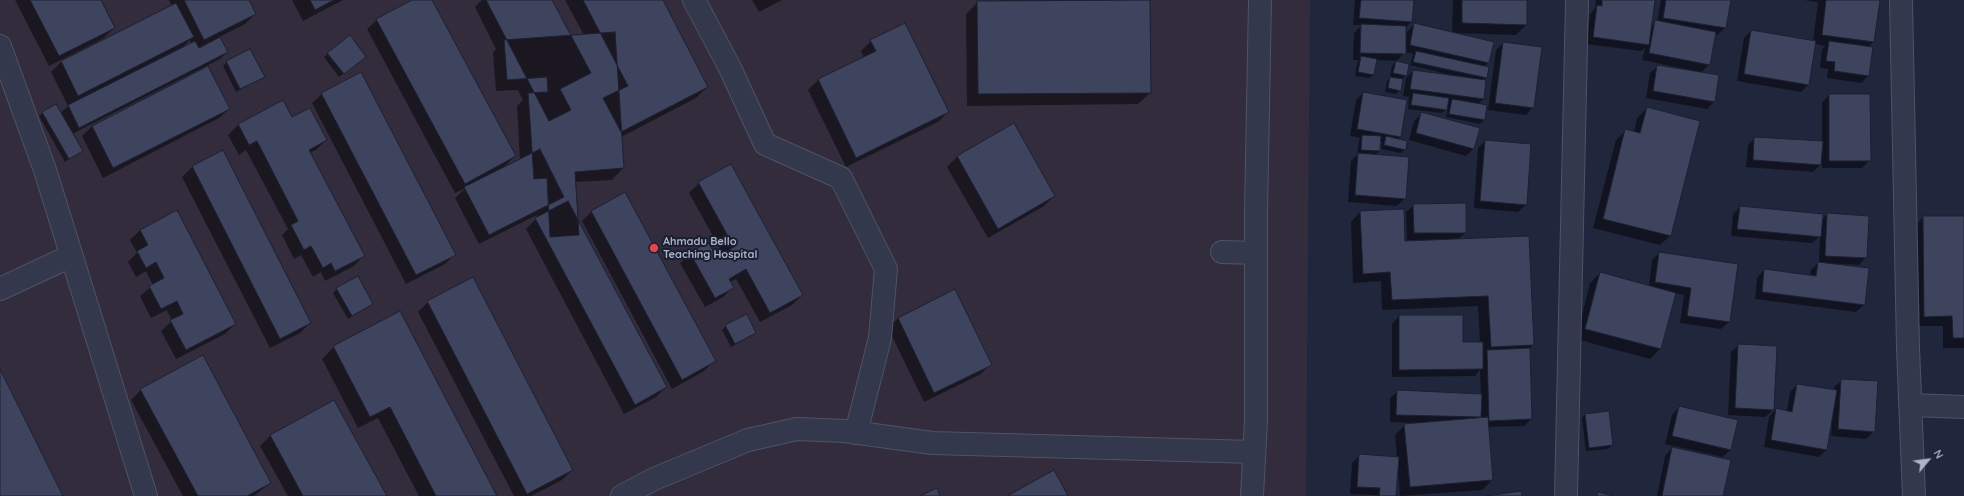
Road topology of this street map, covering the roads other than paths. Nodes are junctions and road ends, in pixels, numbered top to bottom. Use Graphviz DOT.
graph roads {
  1 [pos="694,0"];
  2 [pos="1260,0"];
  3 [pos="1576,0"];
  4 [pos="1901,0"];
  5 [pos="0,46"];
  6 [pos="1222,252"];
  7 [pos="1256,253"];
  8 [pos="71,256"];
  9 [pos="0,289"];
  10 [pos="1910,404"];
  11 [pos="1964,407"];
  12 [pos="856,433"];
  13 [pos="1254,452"];
  14 [pos="146,496"];
  15 [pos="622,496"];
  16 [pos="1252,496"];
  17 [pos="1566,496"];
  18 [pos="1914,496"];
  1 -- 12 [label="street"];
  2 -- 7 [label="street"];
  3 -- 17 [label="street"];
  4 -- 10 [label="street"];
  5 -- 8 [label="street"];
  6 -- 7 [label="street"];
  7 -- 13 [label="street"];
  8 -- 9 [label="street"];
  8 -- 14 [label="street"];
  10 -- 11 [label="street"];
  10 -- 18 [label="street"];
  12 -- 13 [label="street"];
  12 -- 15 [label="street"];
  13 -- 16 [label="street"];
}
